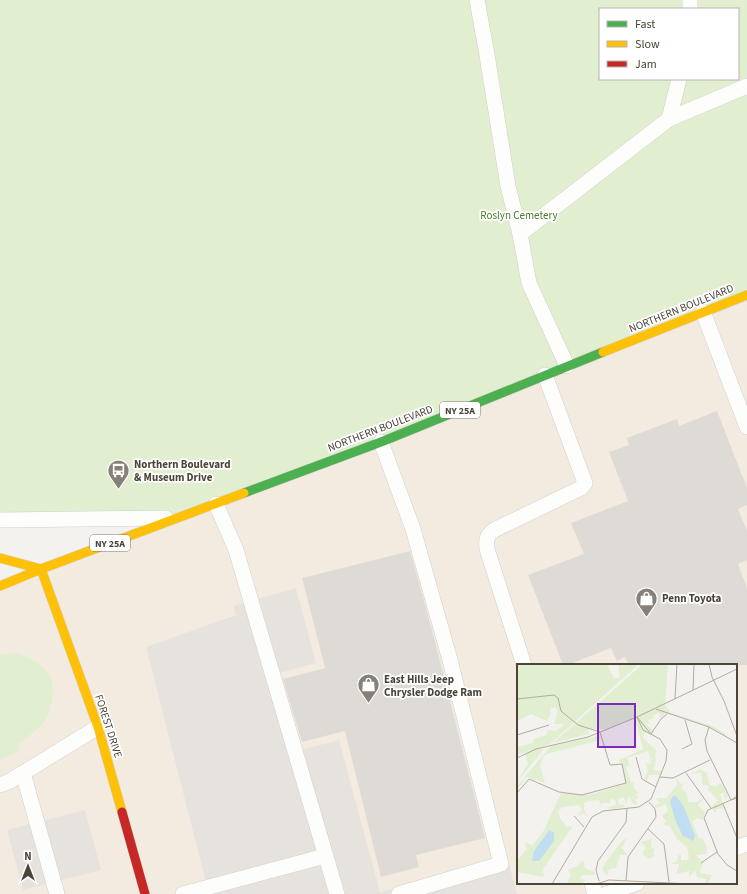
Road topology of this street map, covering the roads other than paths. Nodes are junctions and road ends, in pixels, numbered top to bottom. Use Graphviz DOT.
graph roads {
  1 [pos="477,0"];
  2 [pos="679,80"];
  3 [pos="747,86"];
  4 [pos="669,119"];
  5 [pos="520,234"];
  6 [pos="747,295"];
  7 [pos="703,312"];
  8 [pos="567,366"];
  9 [pos="545,375"];
  10 [pos="747,427"];
  11 [pos="381,442"];
  12 [pos="216,504"];
  13 [pos="179,518"];
  14 [pos="0,520"];
  15 [pos="0,558"];
  16 [pos="41,569"];
  17 [pos="0,579"];
  18 [pos="0,586"];
  19 [pos="524,664"];
  20 [pos="98,727"];
  21 [pos="23,773"];
  22 [pos="0,785"];
  23 [pos="747,844"];
  24 [pos="737,848"];
  25 [pos="325,856"];
  26 [pos="592,884"];
  27 [pos="635,884"];
  28 [pos="57,894"];
  29 [pos="145,894"];
  30 [pos="184,894"];
  31 [pos="337,894"];
  32 [pos="399,894"];
  33 [pos="595,894"];
  34 [pos="606,894"];
  1 -- 5 [label="lane"];
  2 -- 4 [label="lane"];
  3 -- 4 [label="lane"];
  4 -- 5 [label="lane"];
  5 -- 8 [label="lane"];
  6 -- 7 [label="main road, NORTHERN BOULEVARD / NY 25A"];
  7 -- 8 [label="main road, NORTHERN BOULEVARD / NY 25A"];
  7 -- 10 [label="lane"];
  8 -- 9 [label="main road, NORTHERN BOULEVARD / NY 25A"];
  9 -- 11 [label="main road, NORTHERN BOULEVARD / NY 25A"];
  9 -- 19 [label="lane"];
  11 -- 12 [label="main road, NORTHERN BOULEVARD / NY 25A"];
  11 -- 32 [label="lane"];
  12 -- 13 [label="main road, NORTHERN BOULEVARD / NY 25A"];
  12 -- 25 [label="lane"];
  13 -- 14 [label="lane"];
  13 -- 16 [label="main road, NORTHERN BOULEVARD / NY 25A"];
  15 -- 16 [label="main road"];
  16 -- 17 [label="main road, NORTHERN BOULEVARD / NY 25A"];
  16 -- 18 [label="main road, NORTHERN BOULEVARD / NY 25A"];
  16 -- 20 [label="main road, FOREST DRIVE"];
  20 -- 21 [label="lane"];
  20 -- 29 [label="main road, FOREST DRIVE"];
  21 -- 22 [label="lane"];
  21 -- 28 [label="lane"];
  23 -- 24 [label="lane"];
  25 -- 30 [label="lane"];
  25 -- 31 [label="lane"];
  26 -- 33 [label="lane"];
  27 -- 34 [label="lane"];
}
